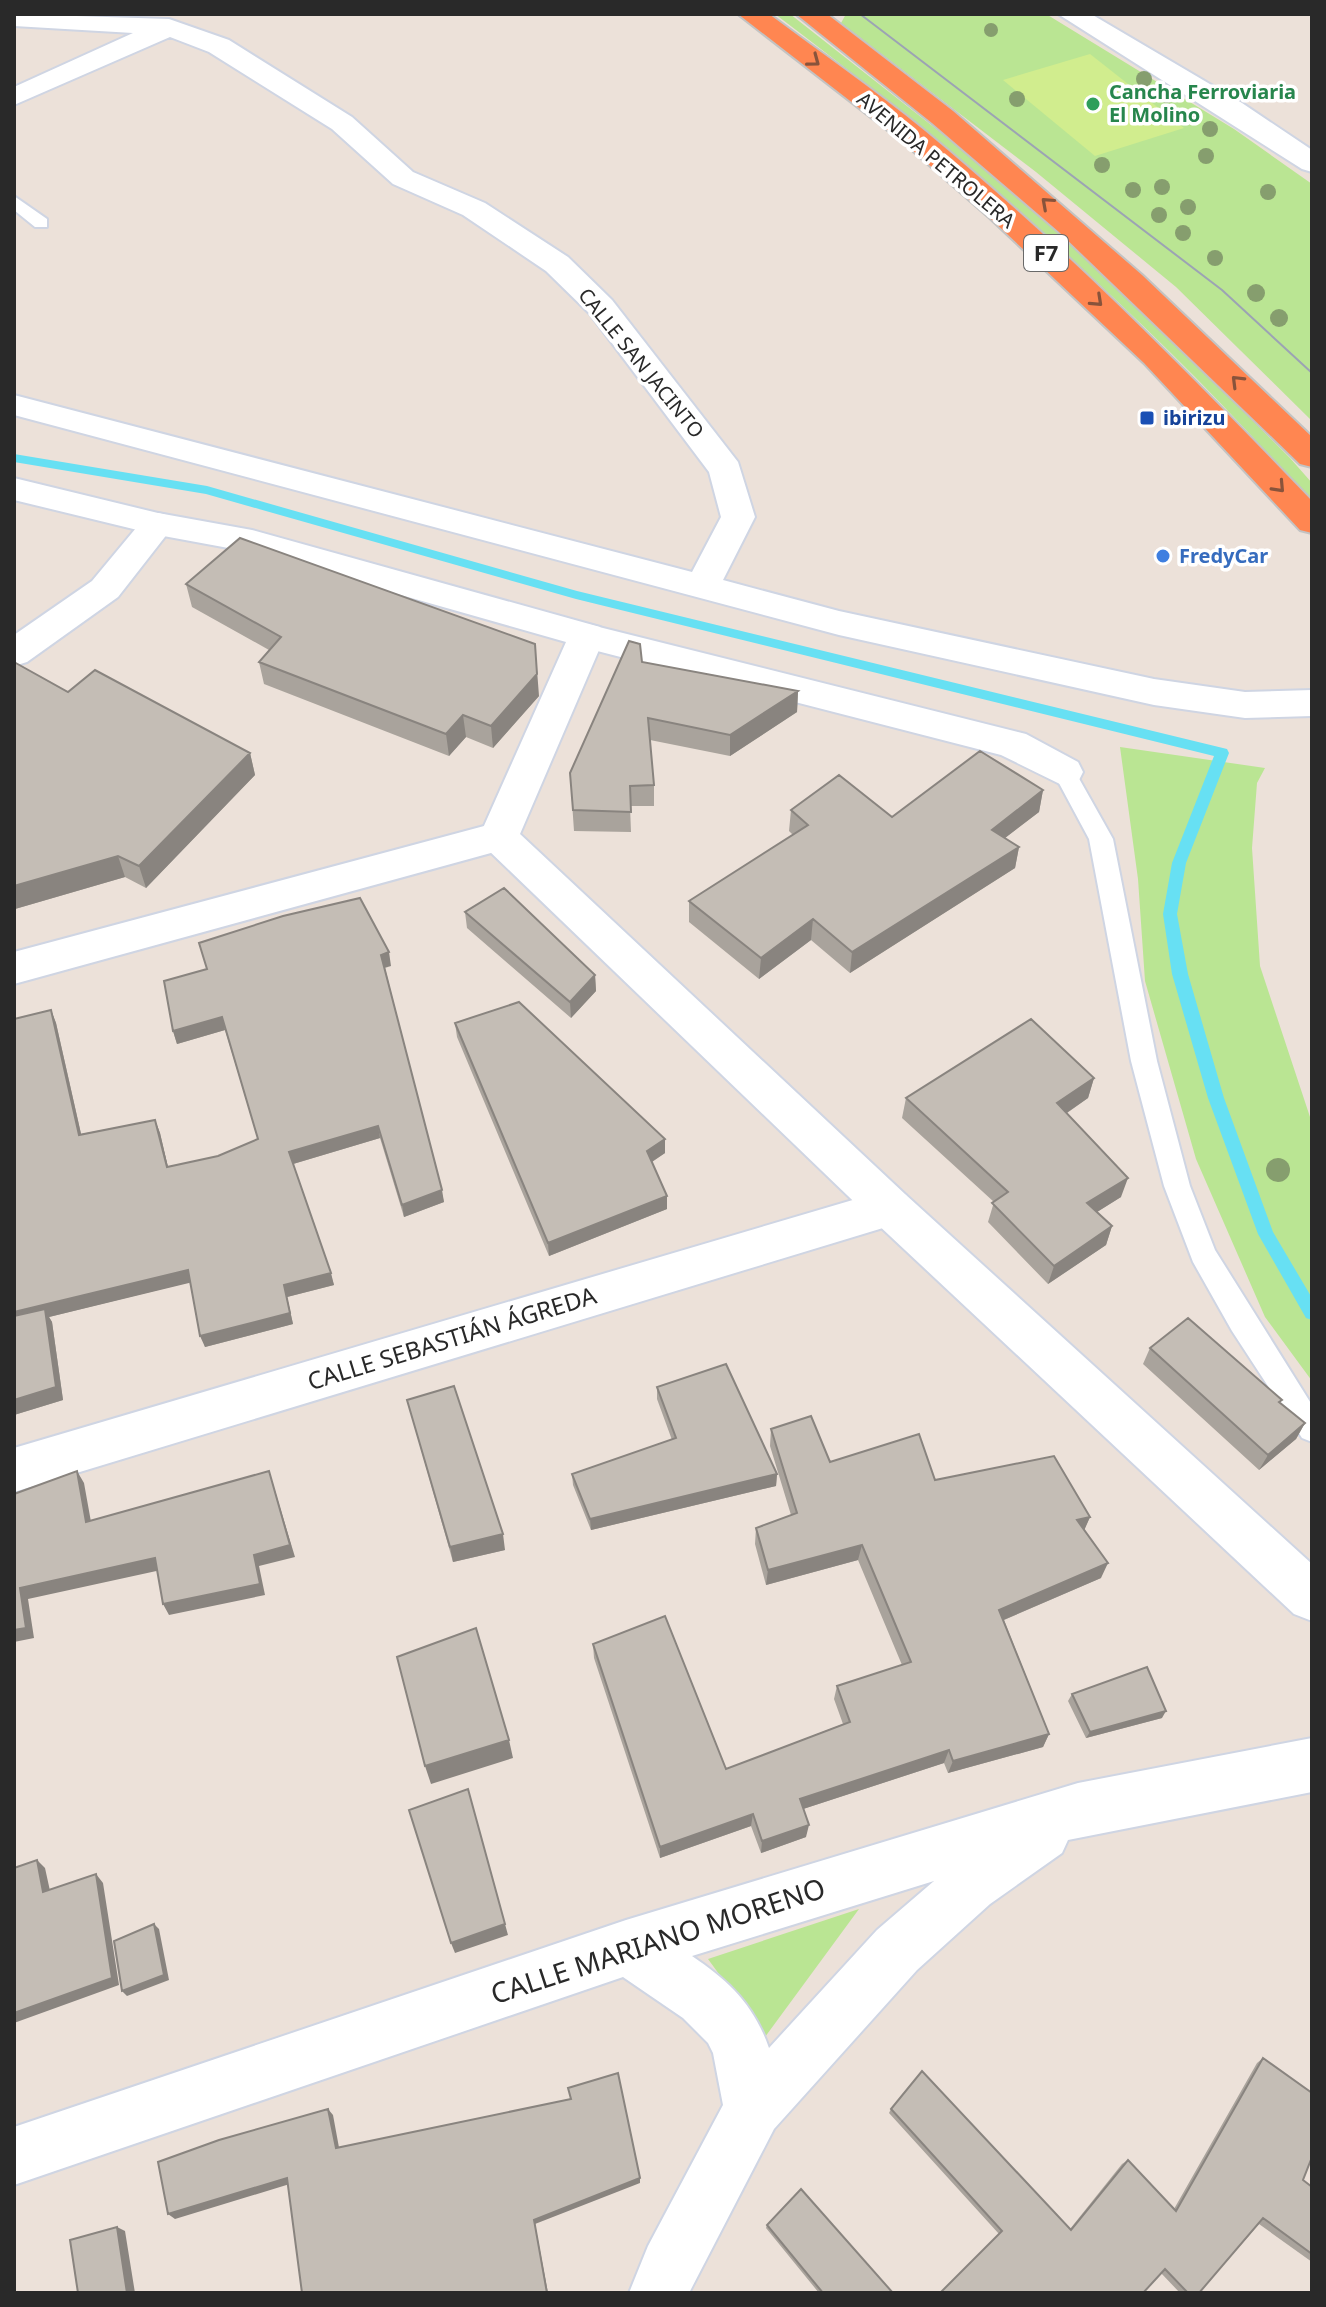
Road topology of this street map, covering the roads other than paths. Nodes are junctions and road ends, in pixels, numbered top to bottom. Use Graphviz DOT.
graph roads {
  1 [pos="197,14"];
  2 [pos="752,14"];
  3 [pos="810,14"];
  4 [pos="1072,14"];
  5 [pos="14,18"];
  6 [pos="169,27"];
  7 [pos="14,97"];
  8 [pos="1312,163"];
  9 [pos="14,201"];
  10 [pos="41,223"];
  11 [pos="14,405"];
  12 [pos="1312,456"];
  13 [pos="14,489"];
  14 [pos="1312,522"];
  15 [pos="158,524"];
  16 [pos="702,586"];
  17 [pos="587,636"];
  18 [pos="14,653"];
  19 [pos="1312,703"];
  20 [pos="1064,772"];
  21 [pos="499,837"];
  22 [pos="14,968"];
  23 [pos="890,1208"];
  24 [pos="1312,1429"];
  25 [pos="14,1470"];
  26 [pos="1312,1597"];
  27 [pos="1312,1765"];
  28 [pos="1078,1810"];
  29 [pos="626,1948"];
  30 [pos="753,2108"];
  31 [pos="14,2156"];
  32 [pos="659,2293"];
  1 -- 6 [label="street"];
  2 -- 14 [label="highway, AVENIDA PETROLERA / F7, one-way"];
  12 -- 3 [label="highway, AVENIDA PETROLERA / F7, one-way"];
  4 -- 8 [label="street"];
  5 -- 6 [label="street, CALLE SAN JACINTO"];
  6 -- 7 [label="street"];
  6 -- 16 [label="street, CALLE SAN JACINTO"];
  9 -- 10 [label="lane"];
  11 -- 16 [label="street"];
  13 -- 15 [label="street"];
  15 -- 17 [label="street"];
  15 -- 18 [label="street"];
  16 -- 19 [label="street"];
  17 -- 20 [label="street"];
  17 -- 21 [label="street"];
  20 -- 24 [label="lane"];
  21 -- 22 [label="street"];
  21 -- 23 [label="street"];
  23 -- 25 [label="street, CALLE SEBASTIÁN ÁGREDA"];
  23 -- 26 [label="street"];
  27 -- 28 [label="street, CALLE MARIANO MORENO"];
  28 -- 29 [label="street, CALLE MARIANO MORENO"];
  28 -- 30 [label="street"];
  29 -- 30 [label="street"];
  29 -- 31 [label="street, CALLE MARIANO MORENO"];
  30 -- 32 [label="street"];
}
